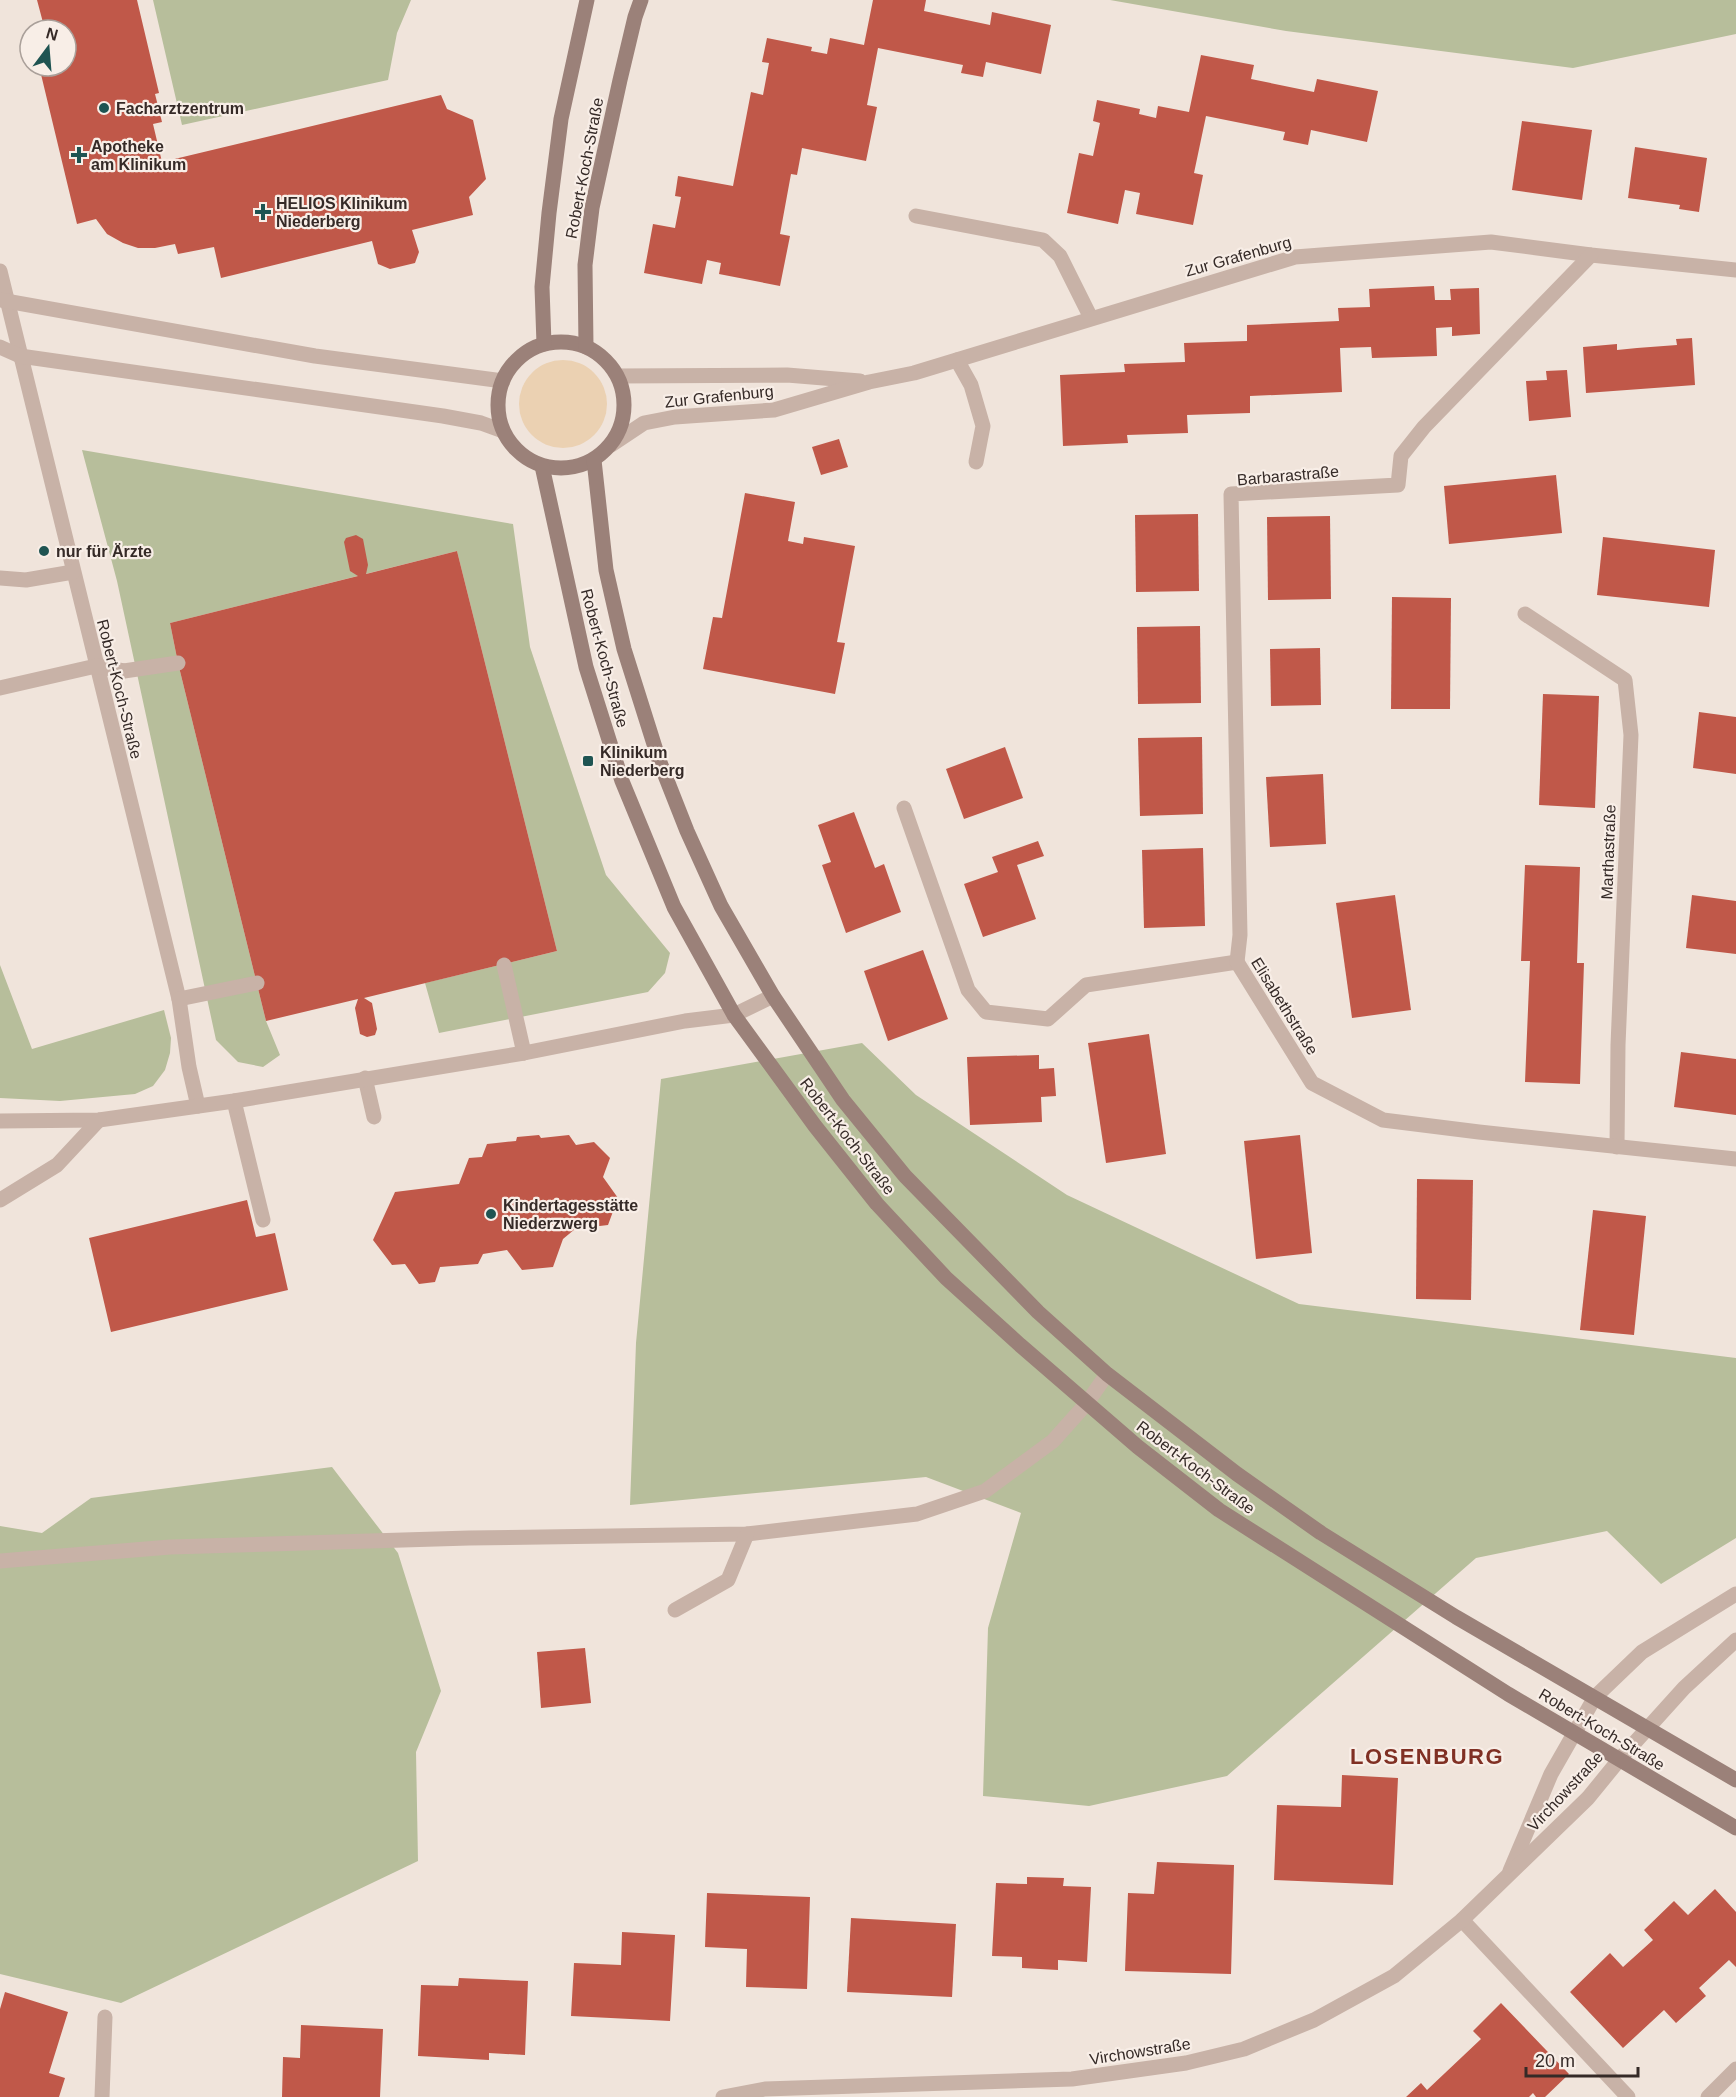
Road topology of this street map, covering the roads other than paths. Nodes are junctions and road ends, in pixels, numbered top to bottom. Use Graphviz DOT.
graph roads {
  1 [pos="587,0"];
  2 [pos="641,0"];
  3 [pos="916,216"];
  4 [pos="1591,255"];
  5 [pos="1736,270"];
  6 [pos="0,271"];
  7 [pos="4,301"];
  8 [pos="1091,318"];
  9 [pos="544,344"];
  10 [pos="0,347"];
  11 [pos="586,347"];
  12 [pos="20,356"];
  13 [pos="957,360"];
  14 [pos="618,376"];
  15 [pos="503,381"];
  16 [pos="869,382"];
  17 [pos="503,430"];
  18 [pos="611,445"];
  19 [pos="594,460"];
  20 [pos="976,462"];
  21 [pos="542,466"];
  22 [pos="73,572"];
  23 [pos="0,578"];
  24 [pos="1525,614"];
  25 [pos="178,663"];
  26 [pos="96,666"];
  27 [pos="0,688"];
  28 [pos="904,808"];
  29 [pos="1237,962"];
  30 [pos="504,965"];
  31 [pos="257,983"];
  32 [pos="772,996"];
  33 [pos="179,999"];
  34 [pos="734,1015"];
  35 [pos="524,1053"];
  36 [pos="365,1078"];
  37 [pos="234,1101"];
  38 [pos="198,1106"];
  39 [pos="374,1117"];
  40 [pos="99,1120"];
  41 [pos="0,1121"];
  42 [pos="1617,1147"];
  43 [pos="1736,1159"];
  44 [pos="0,1200"];
  45 [pos="263,1220"];
  46 [pos="1107,1374"];
  47 [pos="1087,1403"];
  48 [pos="747,1534"];
  49 [pos="0,1561"];
  50 [pos="1736,1594"];
  51 [pos="675,1610"];
  52 [pos="1736,1640"];
  53 [pos="1595,1697"];
  54 [pos="1647,1729"];
  55 [pos="1575,1732"];
  56 [pos="1619,1760"];
  57 [pos="1736,1780"];
  58 [pos="1736,1828"];
  59 [pos="1508,1876"];
  60 [pos="1462,1920"];
  61 [pos="105,2018"];
  62 [pos="1736,2069"];
  63 [pos="102,2097"];
  64 [pos="723,2097"];
  65 [pos="1628,2097"];
  66 [pos="1708,2097"];
  1 -- 9 [label="street, Robert-Koch-Straße"];
  2 -- 11 [label="street, Robert-Koch-Straße"];
  3 -- 8 [label="street"];
  4 -- 5 [label="street, Zur Grafenburg"];
  4 -- 8 [label="street, Zur Grafenburg"];
  4 -- 29 [label="street, Barbarastraße"];
  6 -- 7 [label="street, Robert-Koch-Straße"];
  7 -- 12 [label="street, Robert-Koch-Straße"];
  7 -- 15 [label="street"];
  8 -- 13 [label="street, Zur Grafenburg"];
  9 -- 11 [label="street"];
  9 -- 15 [label="street"];
  10 -- 12 [label="street"];
  11 -- 14 [label="street"];
  12 -- 17 [label="street"];
  12 -- 22 [label="street, Robert-Koch-Straße"];
  13 -- 16 [label="street, Zur Grafenburg"];
  13 -- 20 [label="street"];
  14 -- 16 [label="street, Zur Grafenburg"];
  14 -- 18 [label="street"];
  15 -- 17 [label="street"];
  16 -- 18 [label="street, Zur Grafenburg"];
  17 -- 21 [label="street"];
  18 -- 19 [label="street"];
  19 -- 21 [label="street"];
  19 -- 32 [label="street, Robert-Koch-Straße"];
  21 -- 34 [label="street, Robert-Koch-Straße"];
  22 -- 23 [label="street"];
  22 -- 26 [label="street, Robert-Koch-Straße"];
  24 -- 42 [label="street, Marthastraße"];
  25 -- 26 [label="street"];
  26 -- 27 [label="street"];
  26 -- 33 [label="street, Robert-Koch-Straße"];
  28 -- 29 [label="street, Elisabethstraße"];
  29 -- 42 [label="street, Elisabethstraße"];
  30 -- 35 [label="street"];
  31 -- 33 [label="street"];
  32 -- 34 [label="street"];
  32 -- 46 [label="street, Robert-Koch-Straße"];
  33 -- 38 [label="street, Robert-Koch-Straße"];
  34 -- 35 [label="street"];
  34 -- 47 [label="street, Robert-Koch-Straße"];
  35 -- 36 [label="street"];
  36 -- 37 [label="street"];
  36 -- 39 [label="street"];
  37 -- 38 [label="street"];
  37 -- 45 [label="street"];
  38 -- 40 [label="street"];
  40 -- 41 [label="street"];
  40 -- 44 [label="street"];
  42 -- 43 [label="street, Elisabethstraße"];
  46 -- 47 [label="street"];
  46 -- 53 [label="street, Robert-Koch-Straße"];
  47 -- 48 [label="street"];
  47 -- 55 [label="street, Robert-Koch-Straße"];
  48 -- 49 [label="street"];
  48 -- 51 [label="street"];
  50 -- 53 [label="street, Virchowstraße"];
  52 -- 54 [label="street, Virchowstraße"];
  53 -- 54 [label="street, Robert-Koch-Straße"];
  53 -- 55 [label="street, Virchowstraße"];
  54 -- 56 [label="street, Virchowstraße"];
  54 -- 57 [label="street, Robert-Koch-Straße"];
  55 -- 56 [label="street, Robert-Koch-Straße"];
  55 -- 59 [label="street, Virchowstraße"];
  56 -- 58 [label="street, Robert-Koch-Straße"];
  56 -- 59 [label="street, Virchowstraße"];
  59 -- 60 [label="street, Virchowstraße"];
  60 -- 64 [label="street, Virchowstraße"];
  60 -- 65 [label="street"];
  61 -- 63 [label="street"];
  62 -- 66 [label="street"];
}
